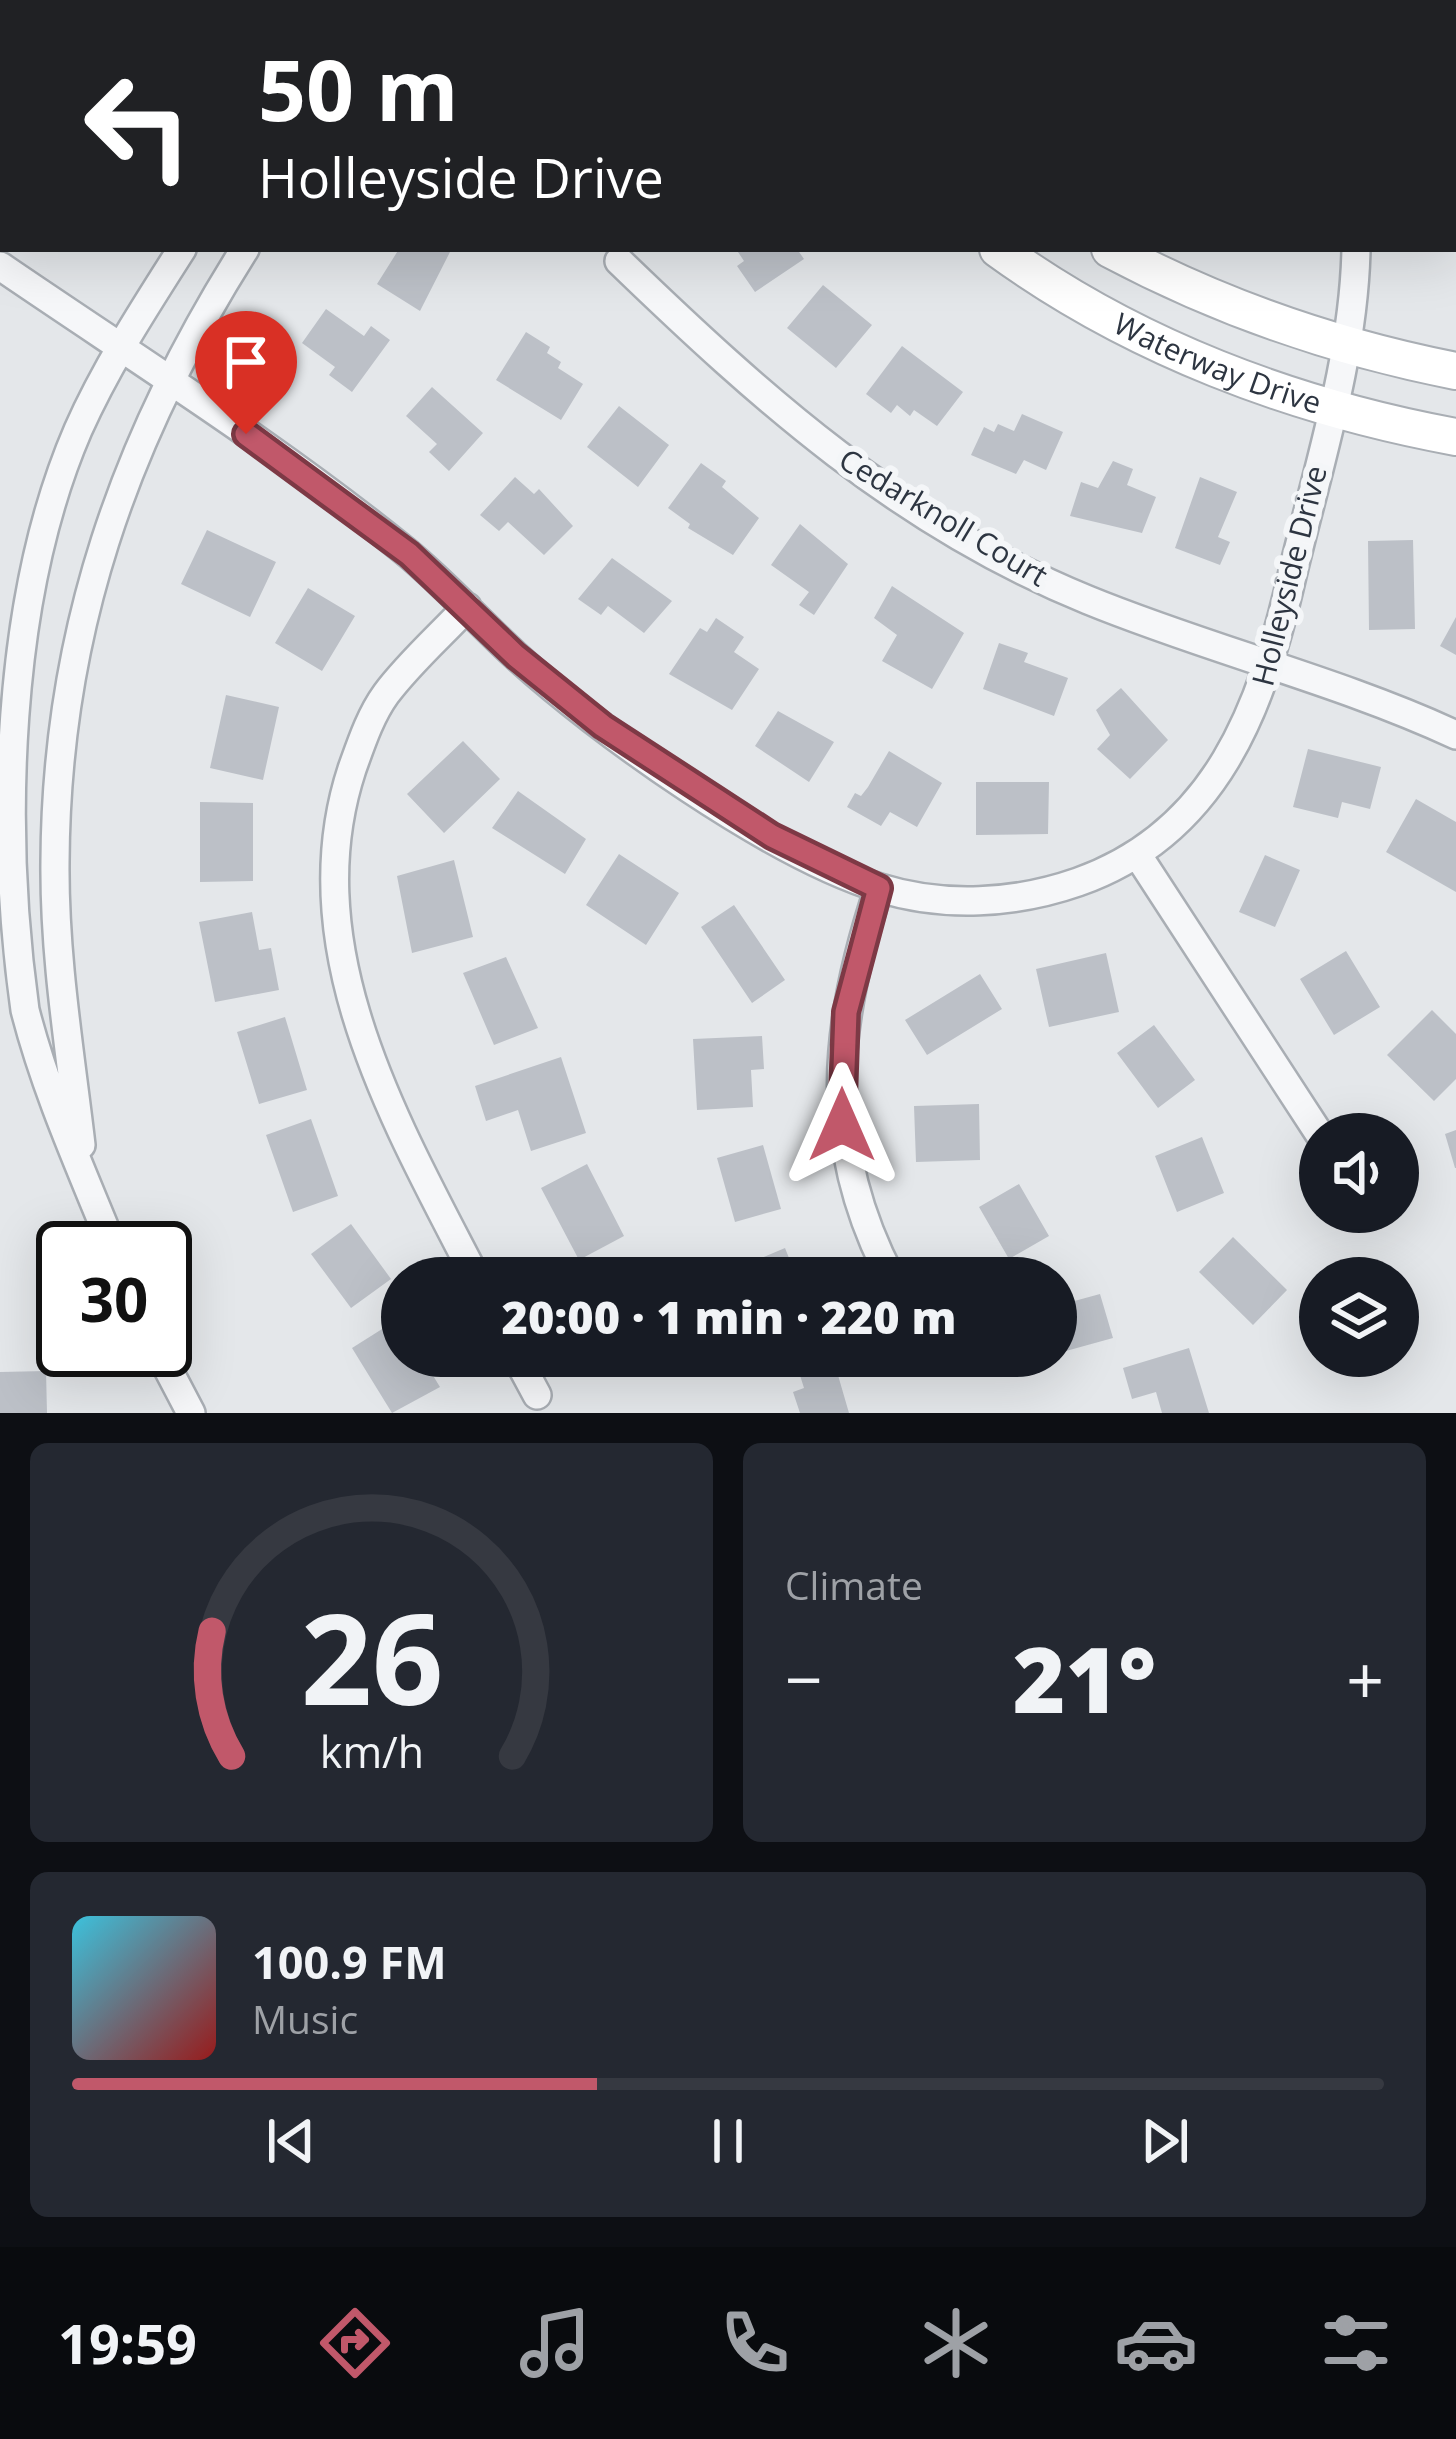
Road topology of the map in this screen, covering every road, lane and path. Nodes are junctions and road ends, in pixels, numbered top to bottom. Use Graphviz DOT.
graph roads {
  1 [pos="180,252"];
  2 [pos="243,252"];
  3 [pos="1003,252"];
  4 [pos="1116,252"];
  5 [pos="1356,252"];
  6 [pos="619,261"];
  7 [pos="0,266"];
  8 [pos="1343,346"];
  9 [pos="121,349"];
  10 [pos="1456,371"];
  11 [pos="166,380"];
  12 [pos="1331,408"];
  13 [pos="1456,437"];
  14 [pos="467,607"];
  15 [pos="1272,664"];
  16 [pos="1456,735"];
  17 [pos="1137,854"];
  18 [pos="879,888"];
  19 [pos="1305,1113"];
  20 [pos="85,1179"];
  21 [pos="102,1221"];
  22 [pos="465,1257"];
  23 [pos="882,1257"];
  24 [pos="172,1377"];
  25 [pos="527,1377"];
  26 [pos="537,1395"];
  27 [pos="191,1413"];
  1 -- 9 [label="street"];
  2 -- 11 [label="street"];
  3 -- 12 [label="main road, Waterway Drive"];
  4 -- 8 [label="main road, Waterway Drive"];
  5 -- 8 [label="street, Holleyside Drive"];
  6 -- 15 [label="street, Cedarknoll Court"];
  7 -- 9 [label="street, Holleyside Drive"];
  8 -- 10 [label="main road, Waterway Drive"];
  8 -- 12 [label="street, Holleyside Drive"];
  9 -- 11 [label="street, Holleyside Drive"];
  9 -- 20 [label="street"];
  11 -- 14 [label="street, Holleyside Drive"];
  11 -- 20 [label="street"];
  12 -- 13 [label="main road, Waterway Drive"];
  12 -- 15 [label="street, Holleyside Drive"];
  14 -- 18 [label="street, Holleyside Drive"];
  14 -- 22 [label="street"];
  15 -- 16 [label="street, Cedarknoll Court"];
  15 -- 17 [label="street, Holleyside Drive"];
  17 -- 18 [label="street, Holleyside Drive"];
  17 -- 19 [label="street"];
  18 -- 23 [label="street"];
  20 -- 21 [label="street"];
  24 -- 27 [label="street"];
  25 -- 26 [label="street"];
}
